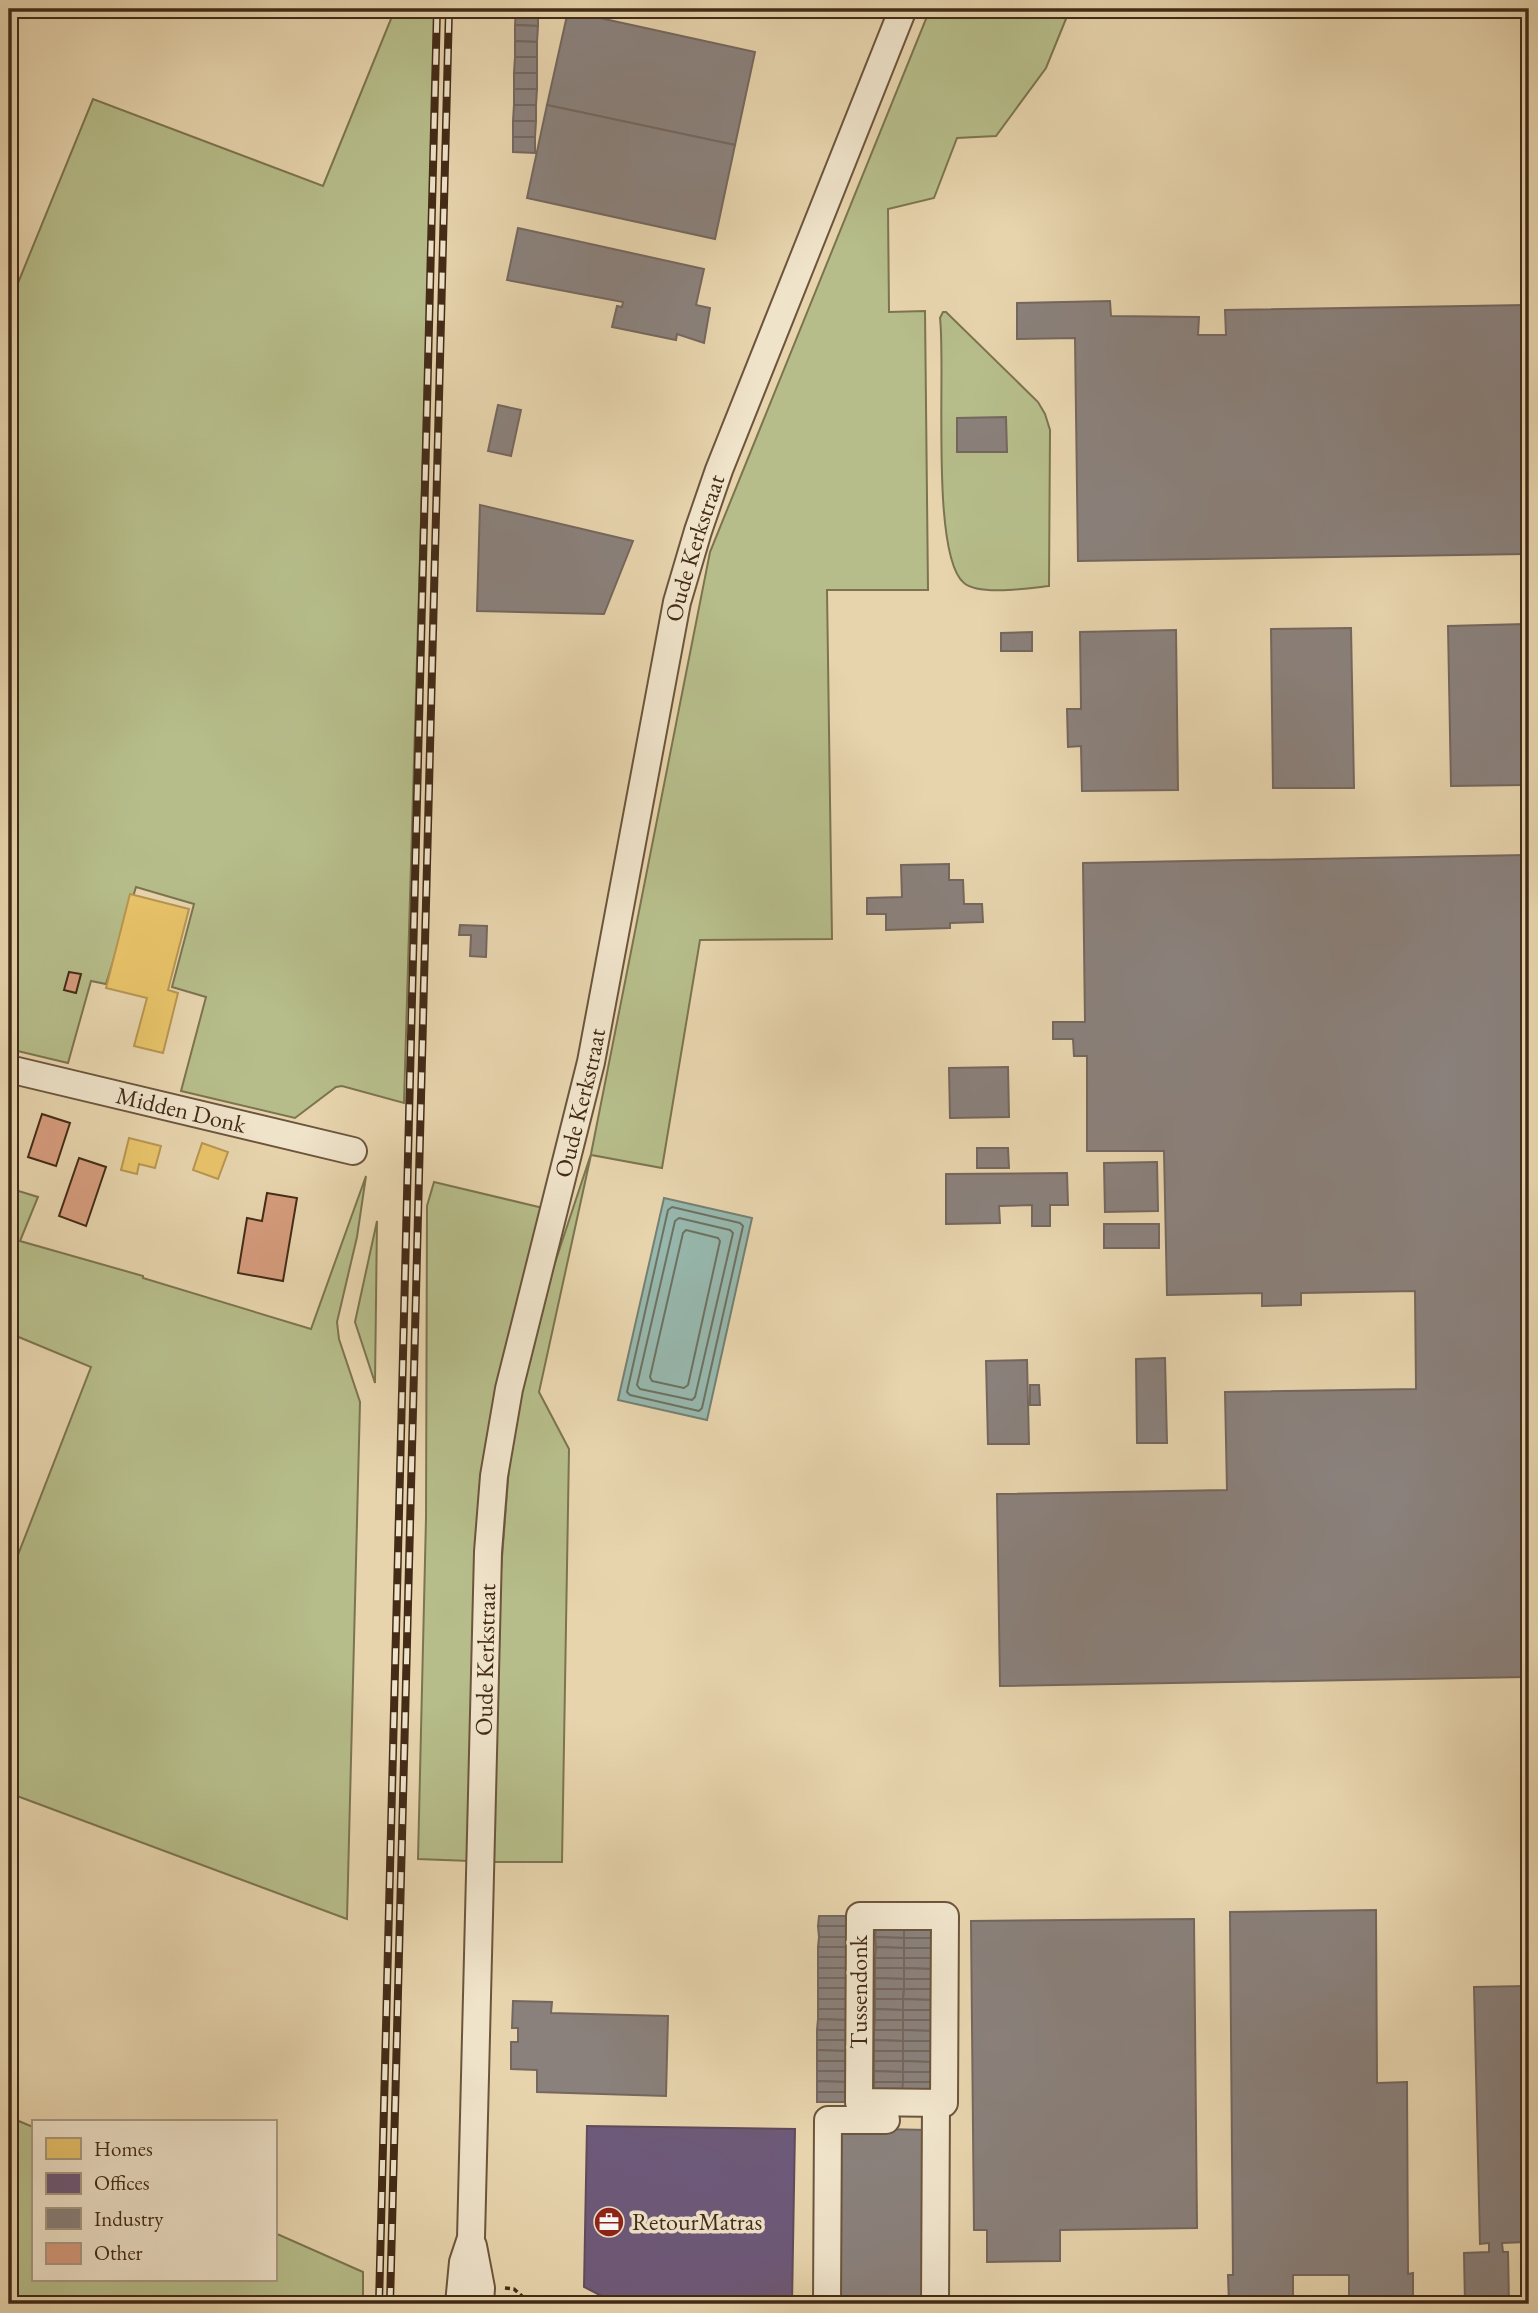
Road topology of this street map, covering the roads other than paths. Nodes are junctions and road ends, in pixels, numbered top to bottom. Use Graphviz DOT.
graph roads {
  1 [pos="903,9"];
  2 [pos="9,1069"];
  3 [pos="353,1151"];
  4 [pos="936,2111"];
  5 [pos="471,2238"];
  6 [pos="459,2304"];
  7 [pos="480,2304"];
  8 [pos="827,2304"];
  9 [pos="935,2304"];
  1 -- 5 [label="street, Oude Kerkstraat"];
  2 -- 3 [label="street, Midden Donk"];
  4 -- 4 [label="street, Tussendonk"];
  4 -- 8 [label="street"];
  4 -- 9 [label="street, Tussendonk"];
  5 -- 6 [label="street, Oude Kerkstraat"];
  5 -- 7 [label="street, Oude Kerkstraat"];
}
